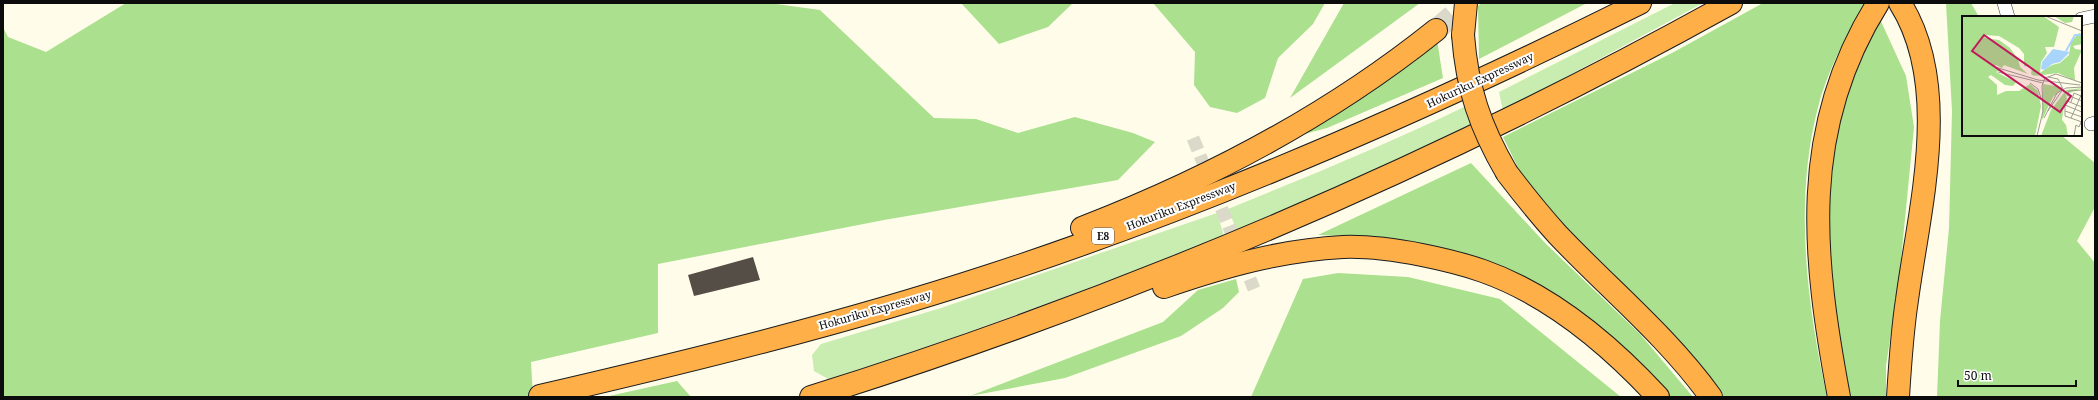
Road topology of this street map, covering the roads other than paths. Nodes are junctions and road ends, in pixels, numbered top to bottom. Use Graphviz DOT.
graph roads {
  1 [pos="1466,3"];
  2 [pos="1640,3"];
  3 [pos="1731,3"];
  4 [pos="1878,3"];
  5 [pos="1900,3"];
  6 [pos="2004,3"];
  7 [pos="2008,16"];
  8 [pos="2095,16"];
  9 [pos="2082,20"];
  10 [pos="1436,30"];
  11 [pos="858,316"];
  12 [pos="540,396"];
  13 [pos="811,397"];
  14 [pos="837,397"];
  15 [pos="1658,397"];
  16 [pos="1711,397"];
  17 [pos="1839,397"];
  18 [pos="1898,397"];
  1 -- 16 [label="highway, bridge"];
  2 -- 11 [label="highway, Hokuriku Expressway / E8"];
  3 -- 13 [label="highway"];
  4 -- 17 [label="highway"];
  5 -- 18 [label="highway"];
  6 -- 7 [label="street"];
  8 -- 9 [label="street"];
  10 -- 11 [label="highway"];
  11 -- 12 [label="highway, Hokuriku Expressway / E8"];
  14 -- 15 [label="highway"];
}
